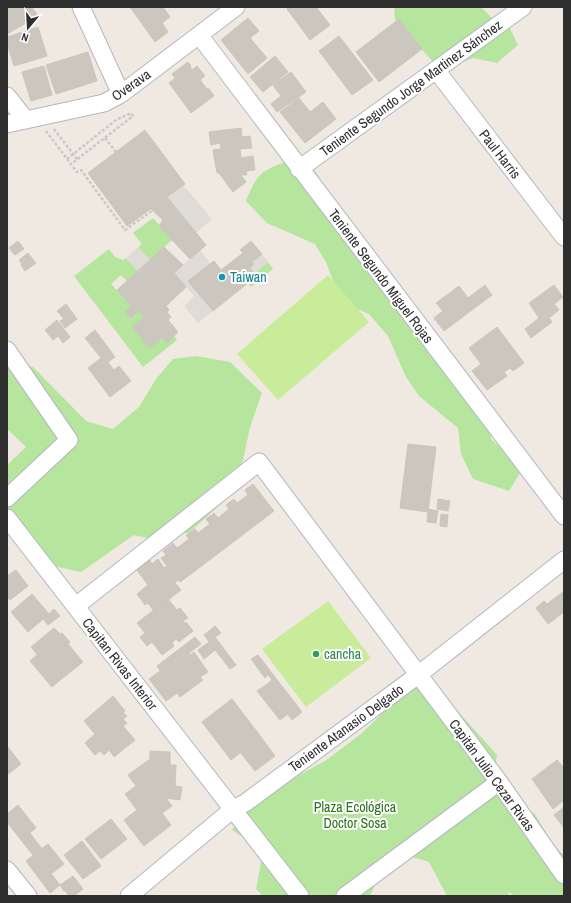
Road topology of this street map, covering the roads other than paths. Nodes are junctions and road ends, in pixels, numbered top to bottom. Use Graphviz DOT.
graph roads {
  1 [pos="82,7"];
  2 [pos="236,7"];
  3 [pos="523,7"];
  4 [pos="199,35"];
  5 [pos="436,70"];
  6 [pos="121,94"];
  7 [pos="7,96"];
  8 [pos="26,120"];
  9 [pos="7,124"];
  10 [pos="299,169"];
  11 [pos="564,237"];
  12 [pos="7,350"];
  13 [pos="7,498"];
  14 [pos="564,516"];
  15 [pos="7,518"];
  16 [pos="564,560"];
  17 [pos="76,606"];
  18 [pos="418,675"];
  19 [pos="499,782"];
  20 [pos="233,809"];
  21 [pos="7,870"];
  22 [pos="564,875"];
  23 [pos="28,896"];
  24 [pos="129,896"];
  25 [pos="300,896"];
  26 [pos="345,896"];
  1 -- 6 [label="street"];
  2 -- 4 [label="street, Overava"];
  3 -- 5 [label="street, Teniente Segundo Jorge Martinez Sánchez"];
  4 -- 6 [label="street, Overava"];
  4 -- 10 [label="street, Teniente Segundo Miguel Rojas"];
  5 -- 10 [label="street, Teniente Segundo Jorge Martinez Sánchez"];
  5 -- 11 [label="street, Paul Harris"];
  6 -- 8 [label="street, Overava"];
  7 -- 8 [label="street"];
  8 -- 9 [label="street, Overava"];
  10 -- 14 [label="street, Teniente Segundo Miguel Rojas"];
  12 -- 13 [label="street"];
  15 -- 17 [label="street, Capitan Rivas Interior"];
  16 -- 18 [label="street, Teniente Atanasio Delgado"];
  17 -- 18 [label="street, Capitán Julio Cezar Rivas"];
  17 -- 20 [label="street, Capitan Rivas Interior"];
  18 -- 19 [label="street, Capitán Julio Cezar Rivas"];
  18 -- 20 [label="street, Teniente Atanasio Delgado"];
  19 -- 22 [label="street, Capitán Julio Cezar Rivas"];
  19 -- 26 [label="street"];
  20 -- 24 [label="street, Teniente Atanasio Delgado"];
  20 -- 25 [label="street, Capitan Rivas Interior"];
  21 -- 23 [label="street"];
}
